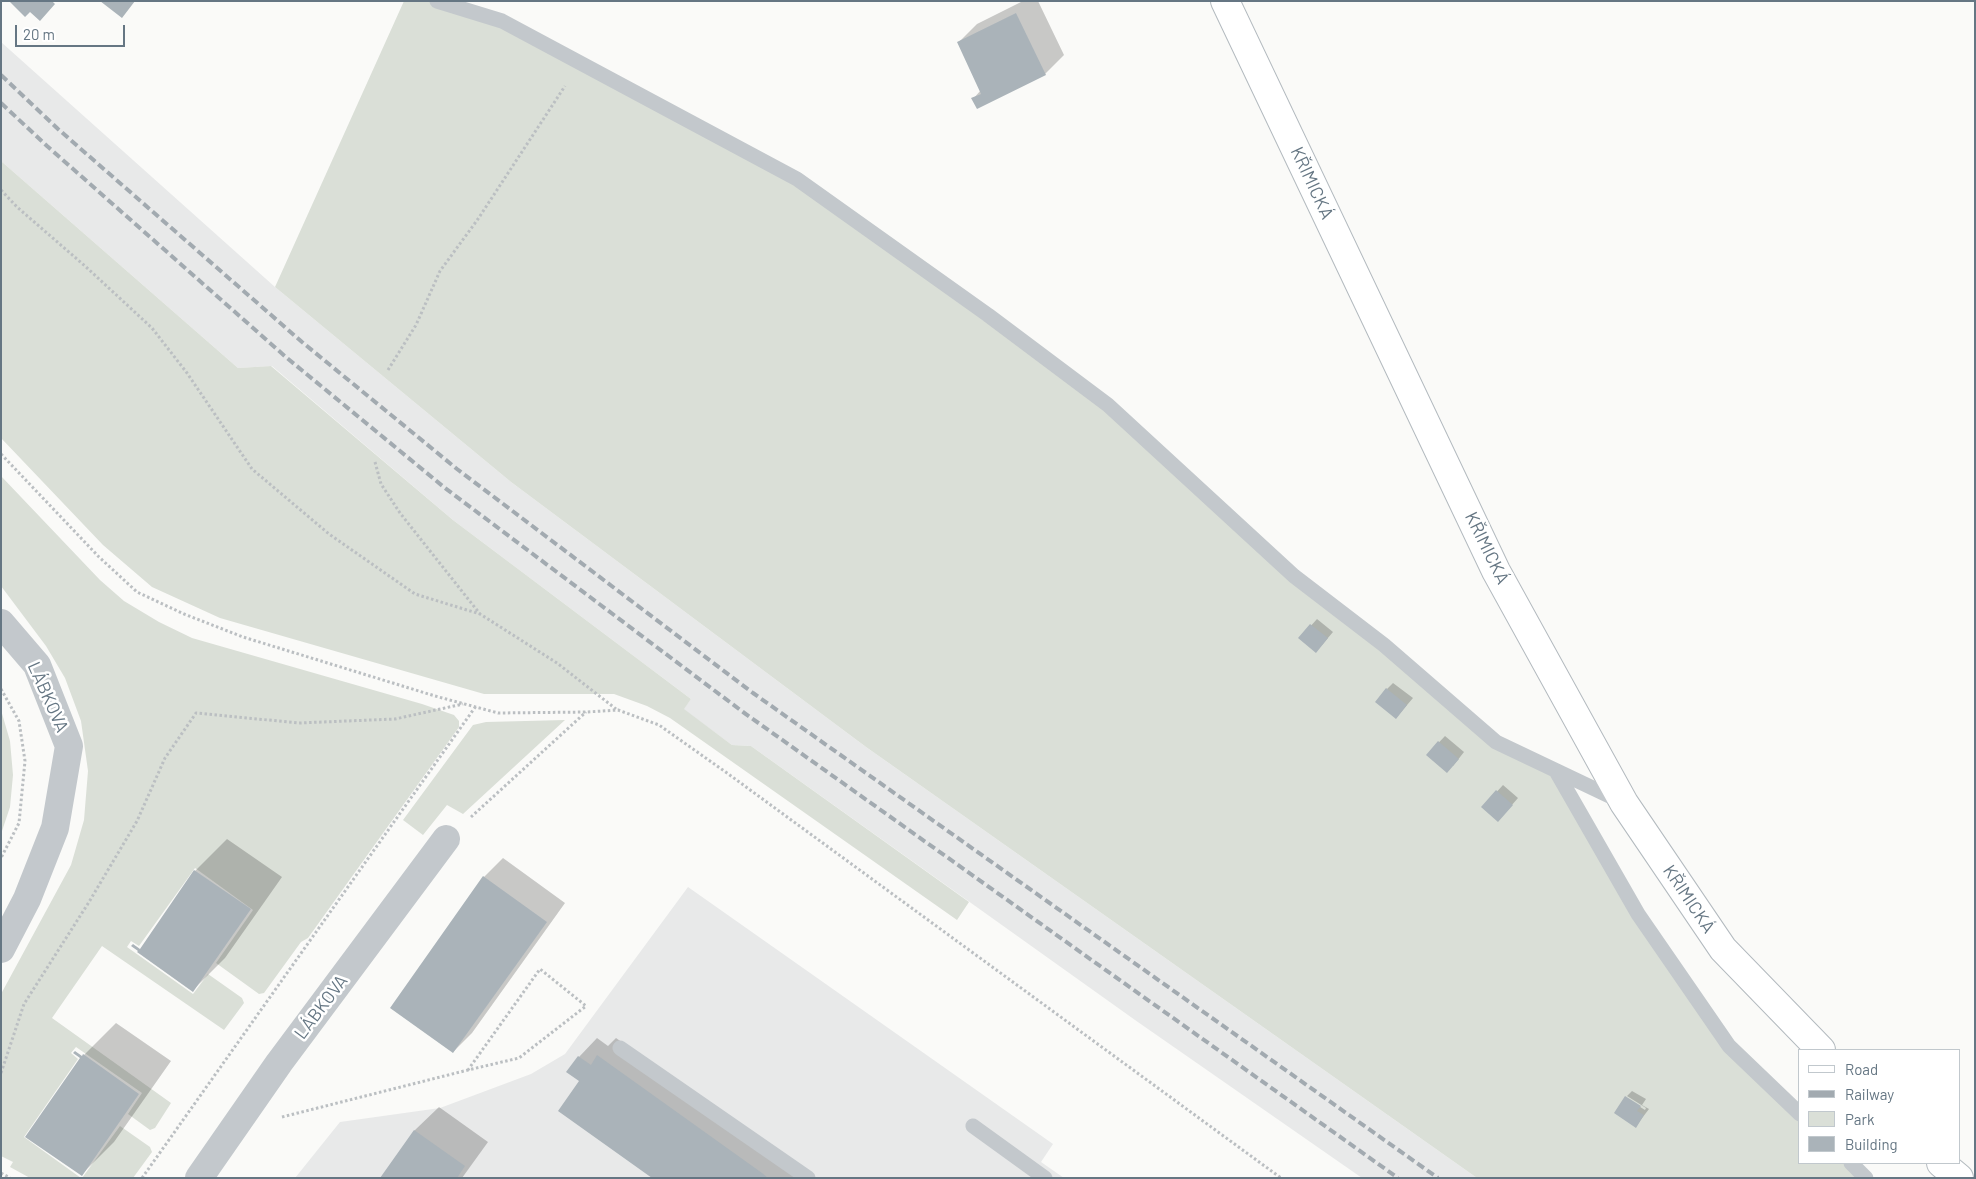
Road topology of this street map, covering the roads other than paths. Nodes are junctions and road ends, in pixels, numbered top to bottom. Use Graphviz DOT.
graph roads {
  1 [pos="437,1"];
  2 [pos="1225,1"];
  3 [pos="1,623"];
  4 [pos="1556,770"];
  5 [pos="1624,803"];
  6 [pos="446,840"];
  7 [pos="1,948"];
  8 [pos="620,1048"];
  9 [pos="1820,1049"];
  10 [pos="1798,1112"];
  11 [pos="973,1126"];
  12 [pos="1852,1164"];
  13 [pos="1942,1164"];
  14 [pos="199,1178"];
  15 [pos="808,1178"];
  16 [pos="1044,1178"];
  17 [pos="1866,1178"];
  18 [pos="1959,1178"];
  1 -- 4 [label="lane"];
  2 -- 5 [label="main road, KŘIMICKÁ"];
  3 -- 7 [label="street, LÁBKOVA"];
  4 -- 5 [label="lane"];
  4 -- 10 [label="lane"];
  5 -- 9 [label="main road, KŘIMICKÁ"];
  6 -- 14 [label="street, LÁBKOVA"];
  8 -- 15 [label="lane"];
  11 -- 16 [label="lane"];
  12 -- 17 [label="lane"];
  13 -- 18 [label="main road"];
}
